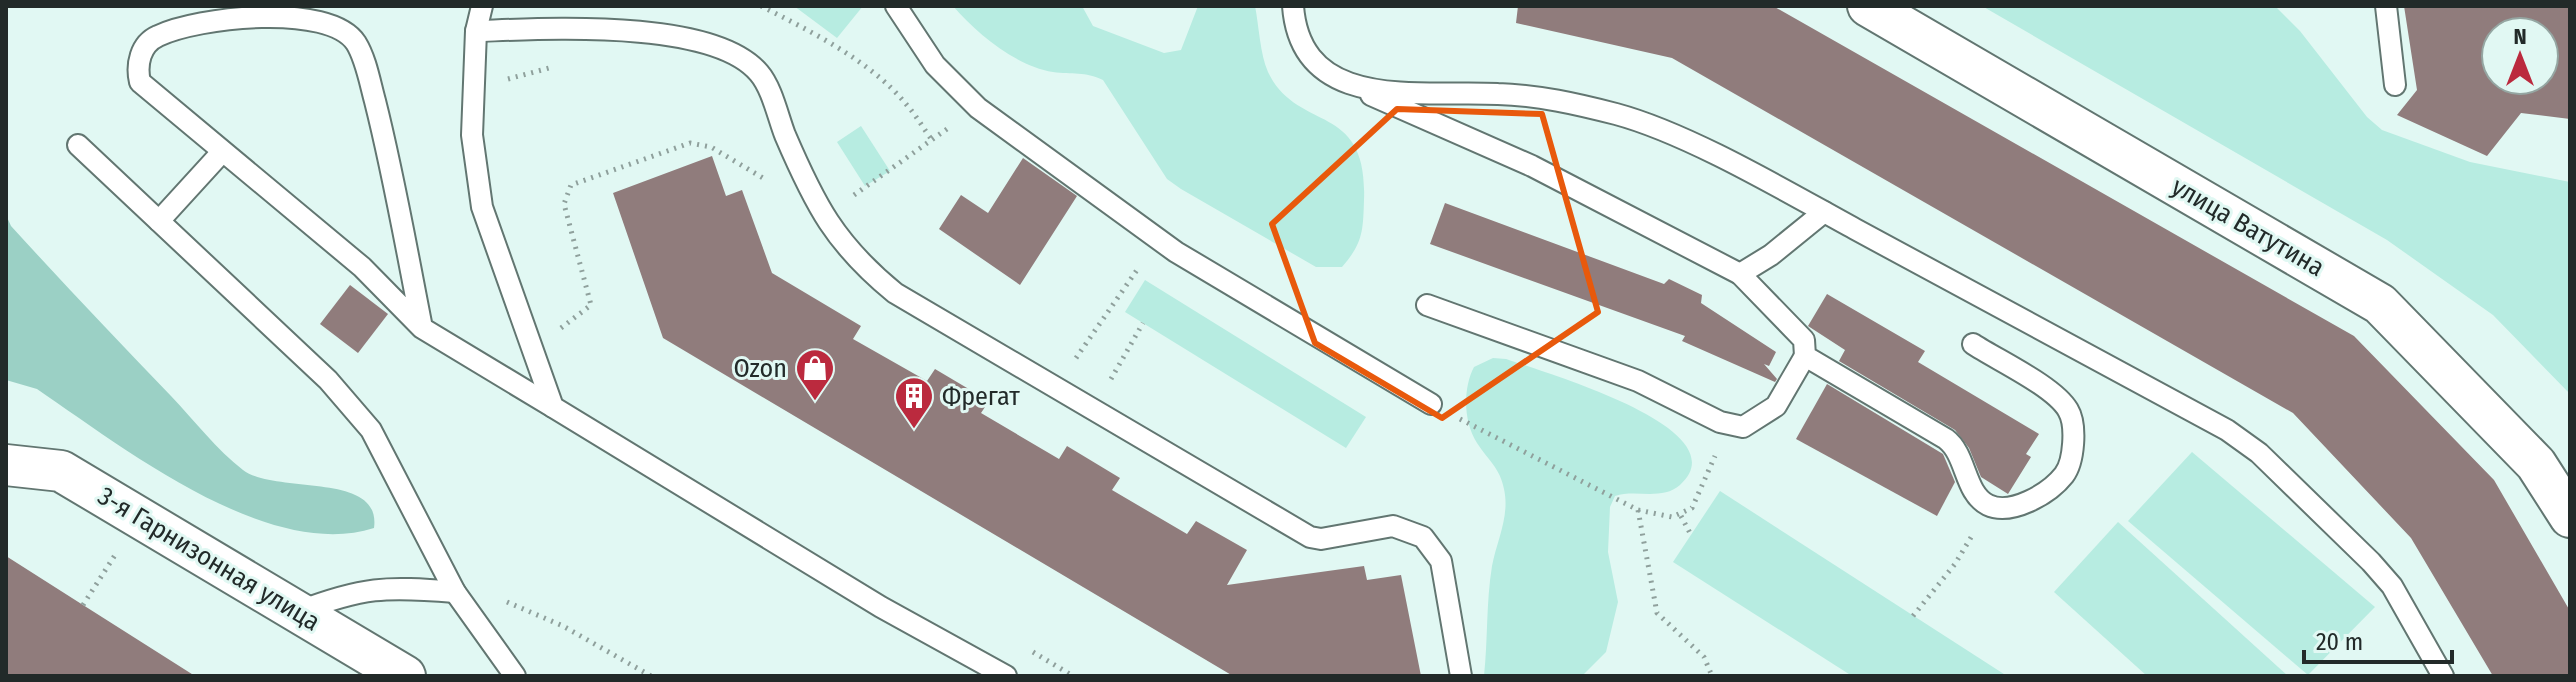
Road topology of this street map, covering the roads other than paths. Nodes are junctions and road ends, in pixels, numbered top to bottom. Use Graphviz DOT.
graph roads {
  1 [pos="482,6"];
  2 [pos="896,6"];
  3 [pos="1293,6"];
  4 [pos="1868,6"];
  5 [pos="2386,6"];
  6 [pos="476,31"];
  7 [pos="2395,85"];
  8 [pos="1356,89"];
  9 [pos="78,145"];
  10 [pos="222,152"];
  11 [pos="1824,212"];
  12 [pos="159,221"];
  13 [pos="1740,274"];
  14 [pos="1427,305"];
  15 [pos="422,328"];
  16 [pos="1973,344"];
  17 [pos="1805,356"];
  18 [pos="1431,404"];
  19 [pos="553,407"];
  20 [pos="6,465"];
  21 [pos="2570,517"];
  22 [pos="455,592"];
  23 [pos="297,612"];
  24 [pos="405,676"];
  25 [pos="515,676"];
  26 [pos="1006,676"];
  27 [pos="1461,676"];
  28 [pos="2443,676"];
  1 -- 6 [label="lane"];
  2 -- 18 [label="lane"];
  3 -- 8 [label="lane"];
  4 -- 21 [label="street, улица Ватутина"];
  5 -- 7 [label="lane"];
  6 -- 19 [label="lane"];
  6 -- 27 [label="lane"];
  8 -- 11 [label="lane"];
  8 -- 13 [label="lane"];
  9 -- 12 [label="lane"];
  10 -- 12 [label="lane"];
  10 -- 15 [label="lane"];
  10 -- 15 [label="lane"];
  11 -- 13 [label="lane"];
  11 -- 28 [label="lane"];
  12 -- 22 [label="lane"];
  13 -- 17 [label="lane"];
  14 -- 17 [label="lane"];
  15 -- 19 [label="lane"];
  16 -- 17 [label="lane"];
  19 -- 26 [label="lane"];
  20 -- 23 [label="street, 3-я Гарнизонная улица"];
  22 -- 23 [label="lane"];
  22 -- 25 [label="lane"];
  23 -- 24 [label="street, 3-я Гарнизонная улица"];
}
